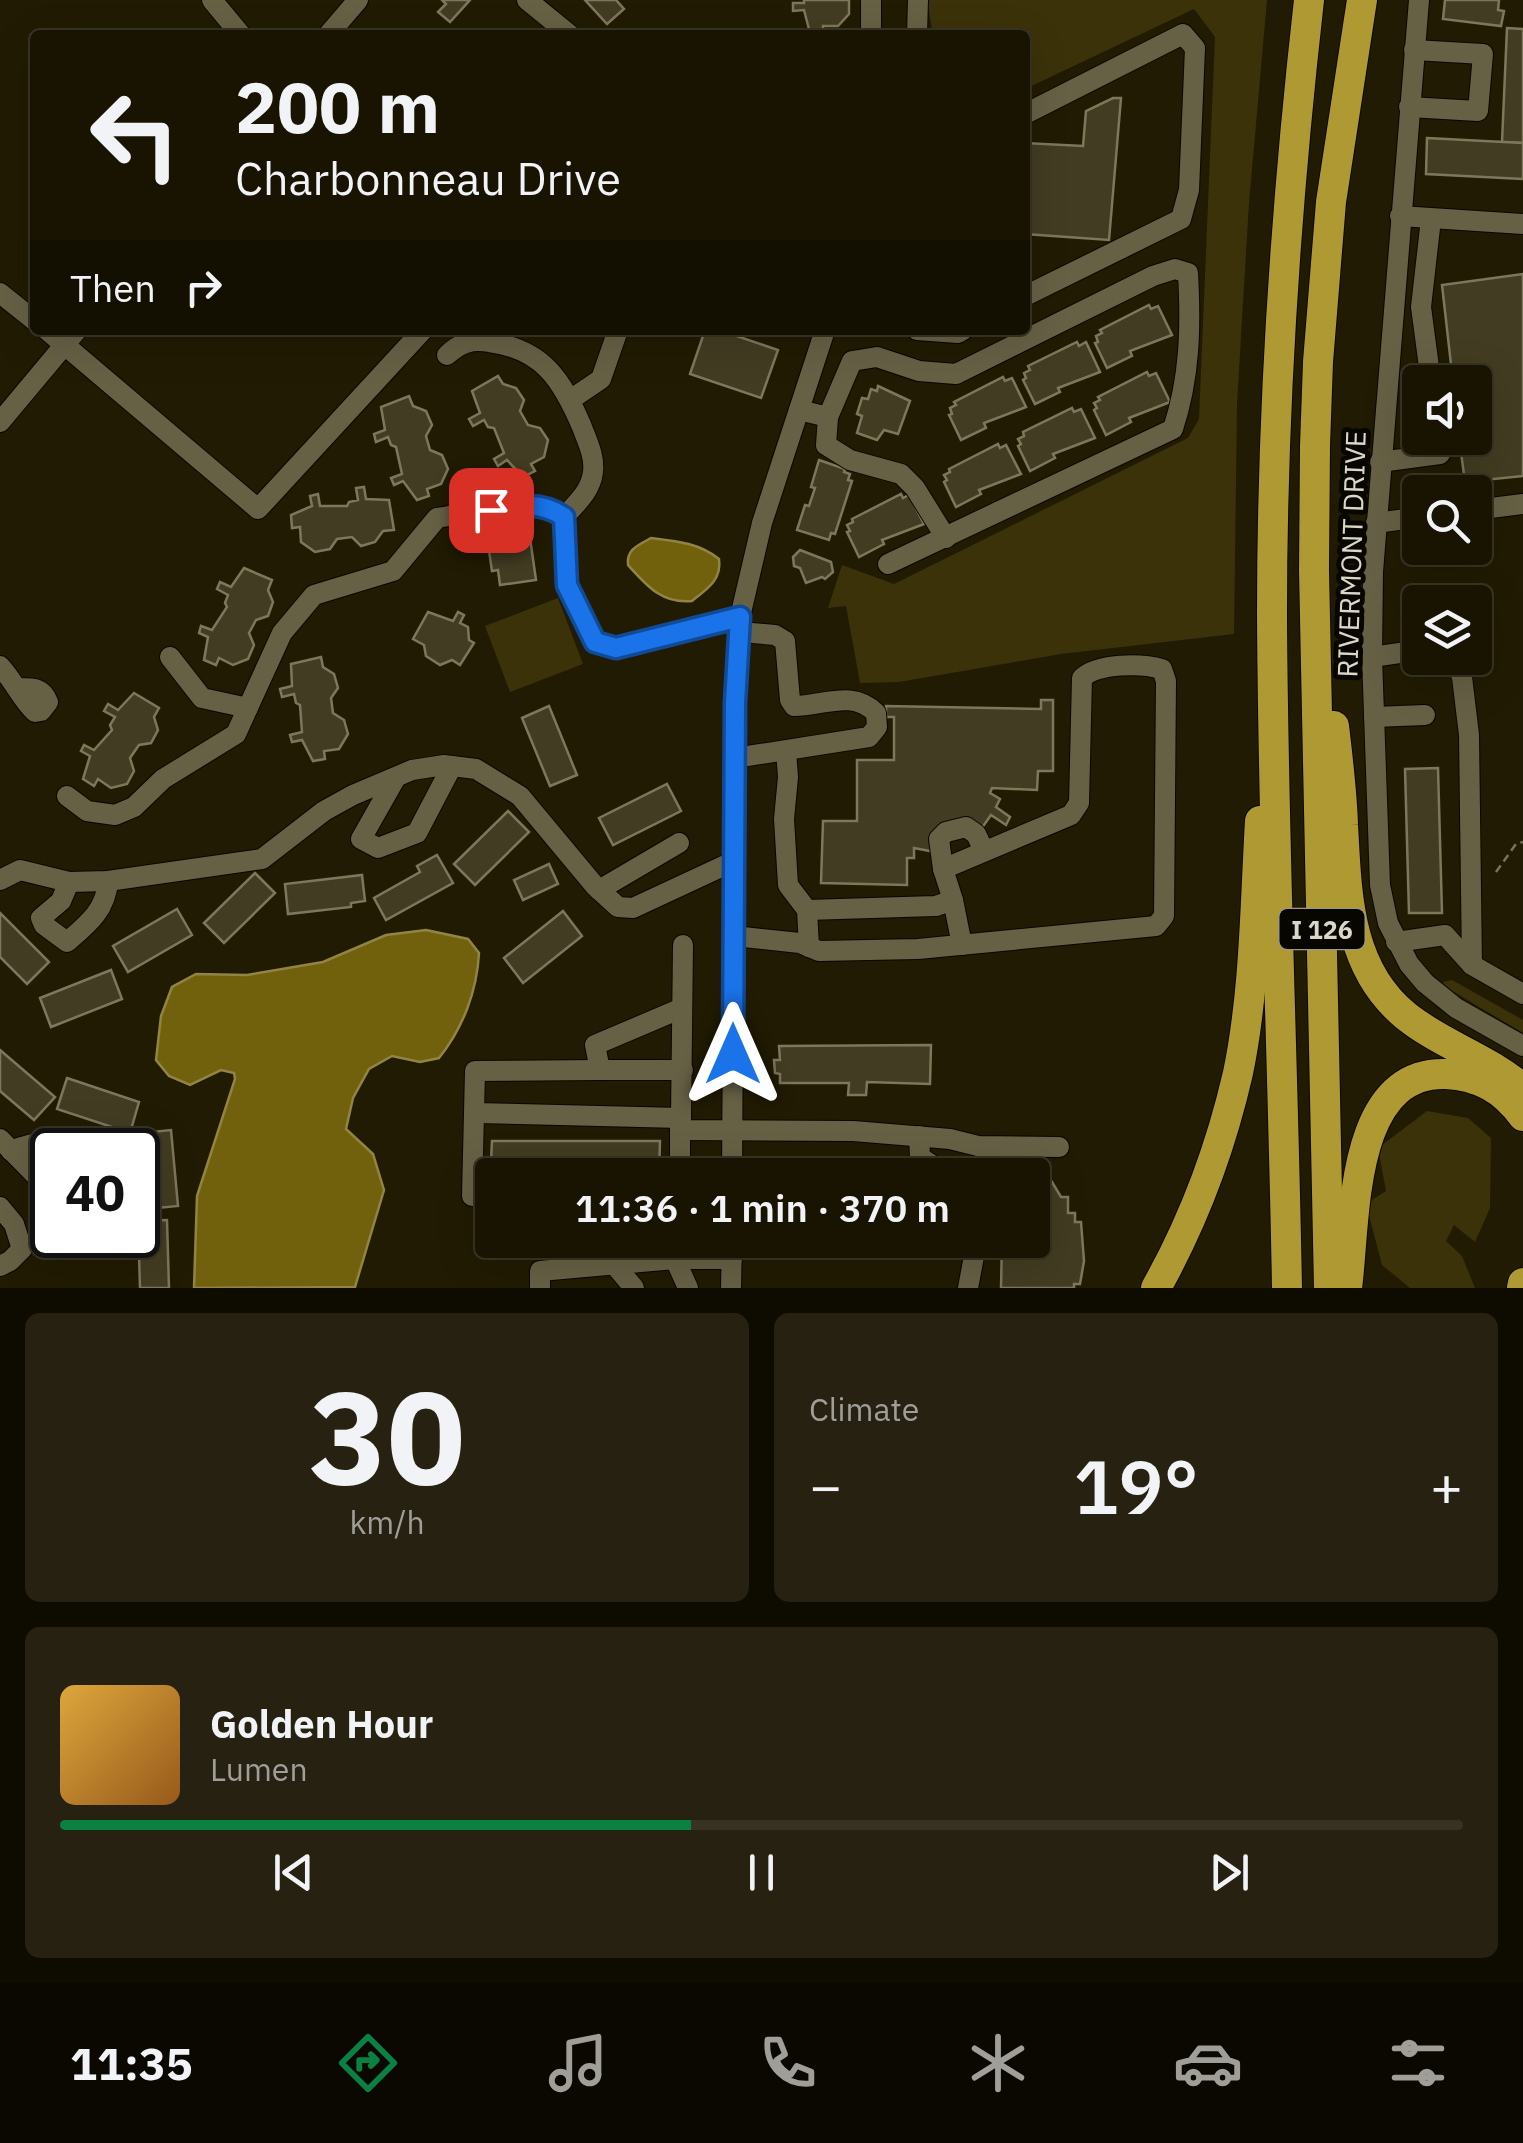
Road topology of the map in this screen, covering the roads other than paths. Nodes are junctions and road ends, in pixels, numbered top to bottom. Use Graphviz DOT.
graph roads {
  1 [pos="212,0"];
  2 [pos="358,0"];
  3 [pos="527,0"];
  4 [pos="871,0"];
  5 [pos="918,0"];
  6 [pos="1309,0"];
  7 [pos="1362,0"];
  8 [pos="1419,0"];
  9 [pos="237,30"];
  10 [pos="332,30"];
  11 [pos="564,30"];
  12 [pos="870,30"];
  13 [pos="916,30"];
  14 [pos="1414,50"];
  15 [pos="1410,108"];
  16 [pos="1030,111"];
  17 [pos="1400,216"];
  18 [pos="1431,219"];
  19 [pos="1523,224"];
  20 [pos="0,293"];
  21 [pos="1030,294"];
  22 [pos="30,317"];
  23 [pos="417,335"];
  24 [pos="616,335"];
  25 [pos="823,335"];
  26 [pos="71,337"];
  27 [pos="447,356"];
  28 [pos="1429,365"];
  29 [pos="570,400"];
  30 [pos="798,410"];
  31 [pos="828,417"];
  32 [pos="0,422"];
  33 [pos="1432,455"];
  34 [pos="1380,462"];
  35 [pos="1523,504"];
  36 [pos="1492,508"];
  37 [pos="564,517"];
  38 [pos="1402,519"];
  39 [pos="1376,522"];
  40 [pos="946,538"];
  41 [pos="888,564"];
  42 [pos="1314,570"];
  43 [pos="1272,613"];
  44 [pos="740,625"];
  45 [pos="1402,653"];
  46 [pos="170,657"];
  47 [pos="1372,657"];
  48 [pos="0,666"];
  49 [pos="1461,675"];
  50 [pos="20,688"];
  51 [pos="248,708"];
  52 [pos="1374,716"];
  53 [pos="1426,716"];
  54 [pos="786,751"];
  55 [pos="734,758"];
  56 [pos="452,766"];
  57 [pos="394,778"];
  58 [pos="67,796"];
  59 [pos="679,842"];
  60 [pos="984,851"];
  61 [pos="734,860"];
  62 [pos="943,869"];
  63 [pos="0,880"];
  64 [pos="108,881"];
  65 [pos="69,882"];
  66 [pos="599,890"];
  67 [pos="953,900"];
  68 [pos="808,910"];
  69 [pos="734,936"];
  70 [pos="1396,942"];
  71 [pos="682,945"];
  72 [pos="962,945"];
  73 [pos="809,947"];
  74 [pos="1472,965"];
  75 [pos="1523,994"];
  76 [pos="682,1008"];
  77 [pos="1523,1046"];
  78 [pos="600,1070"];
  79 [pos="682,1070"];
  80 [pos="1523,1089"];
  81 [pos="474,1113"];
  82 [pos="1523,1116"];
  83 [pos="681,1124"];
  84 [pos="732,1133"];
  85 [pos="919,1136"];
  86 [pos="30,1141"];
  87 [pos="5,1145"];
  88 [pos="1059,1147"];
  89 [pos="680,1158"];
  90 [pos="732,1158"];
  91 [pos="922,1158"];
  92 [pos="30,1170"];
  93 [pos="475,1196"];
  94 [pos="0,1207"];
  95 [pos="681,1258"];
  96 [pos="732,1258"];
  97 [pos="973,1258"];
  98 [pos="675,1259"];
  99 [pos="614,1264"];
  100 [pos="0,1266"];
  101 [pos="540,1288"];
  102 [pos="634,1288"];
  103 [pos="688,1288"];
  104 [pos="732,1288"];
  105 [pos="968,1288"];
  106 [pos="1156,1288"];
  107 [pos="1287,1288"];
  108 [pos="1329,1288"];
  109 [pos="1347,1288"];
  1 -- 9 [label="street"];
  2 -- 10 [label="street"];
  3 -- 11 [label="street"];
  4 -- 12 [label="street"];
  5 -- 13 [label="street"];
  6 -- 43 [label="highway, I 126"];
  7 -- 42 [label="highway, I 126"];
  8 -- 14 [label="street, RIVERMONT DRIVE"];
  14 -- 15 [label="street, RIVERMONT DRIVE"];
  14 -- 15 [label="street"];
  15 -- 17 [label="street, RIVERMONT DRIVE"];
  16 -- 21 [label="street"];
  17 -- 18 [label="street"];
  17 -- 34 [label="street, RIVERMONT DRIVE"];
  18 -- 19 [label="street"];
  18 -- 28 [label="street"];
  20 -- 22 [label="street"];
  23 -- 26 [label="street"];
  24 -- 29 [label="street"];
  25 -- 30 [label="street"];
  26 -- 32 [label="street"];
  27 -- 29 [label="street"];
  29 -- 37 [label="street"];
  30 -- 31 [label="street"];
  30 -- 44 [label="street"];
  31 -- 40 [label="street"];
  31 -- 40 [label="street"];
  33 -- 34 [label="street"];
  34 -- 39 [label="street, RIVERMONT DRIVE"];
  35 -- 36 [label="street"];
  37 -- 44 [label="street"];
  37 -- 51 [label="street"];
  38 -- 39 [label="street"];
  39 -- 47 [label="street, RIVERMONT DRIVE"];
  40 -- 41 [label="street"];
  42 -- 80 [label="highway"];
  42 -- 108 [label="highway, I 126"];
  43 -- 106 [label="highway"];
  43 -- 107 [label="highway, I 126"];
  44 -- 54 [label="street"];
  44 -- 55 [label="street"];
  45 -- 47 [label="street"];
  46 -- 51 [label="street"];
  47 -- 52 [label="street, RIVERMONT DRIVE"];
  48 -- 50 [label="street"];
  49 -- 74 [label="street"];
  51 -- 58 [label="street"];
  52 -- 53 [label="street"];
  52 -- 70 [label="street, RIVERMONT DRIVE"];
  54 -- 55 [label="street"];
  54 -- 68 [label="street"];
  55 -- 61 [label="street"];
  56 -- 57 [label="street"];
  56 -- 57 [label="street"];
  56 -- 66 [label="street"];
  57 -- 64 [label="street"];
  59 -- 66 [label="street"];
  60 -- 62 [label="street"];
  60 -- 62 [label="street"];
  60 -- 72 [label="street"];
  61 -- 66 [label="street"];
  61 -- 69 [label="street"];
  62 -- 67 [label="street"];
  63 -- 65 [label="street"];
  64 -- 65 [label="street"];
  64 -- 65 [label="street"];
  67 -- 68 [label="street"];
  67 -- 72 [label="street"];
  68 -- 73 [label="street"];
  69 -- 73 [label="street"];
  69 -- 84 [label="street"];
  70 -- 74 [label="street"];
  70 -- 77 [label="street, RIVERMONT DRIVE"];
  71 -- 76 [label="street"];
  72 -- 73 [label="street"];
  74 -- 75 [label="street"];
  76 -- 78 [label="street"];
  76 -- 79 [label="street"];
  78 -- 79 [label="street"];
  78 -- 81 [label="street"];
  79 -- 83 [label="street"];
  81 -- 83 [label="street"];
  81 -- 93 [label="street"];
  82 -- 109 [label="highway"];
  83 -- 84 [label="street"];
  83 -- 89 [label="street"];
  84 -- 85 [label="street"];
  84 -- 90 [label="street"];
  85 -- 88 [label="street"];
  85 -- 91 [label="street"];
  86 -- 87 [label="street"];
  87 -- 92 [label="street"];
  94 -- 100 [label="street"];
  95 -- 98 [label="street"];
  96 -- 104 [label="street"];
  97 -- 105 [label="street"];
  98 -- 99 [label="street"];
  98 -- 103 [label="street"];
  99 -- 101 [label="street"];
  99 -- 102 [label="street"];
}
